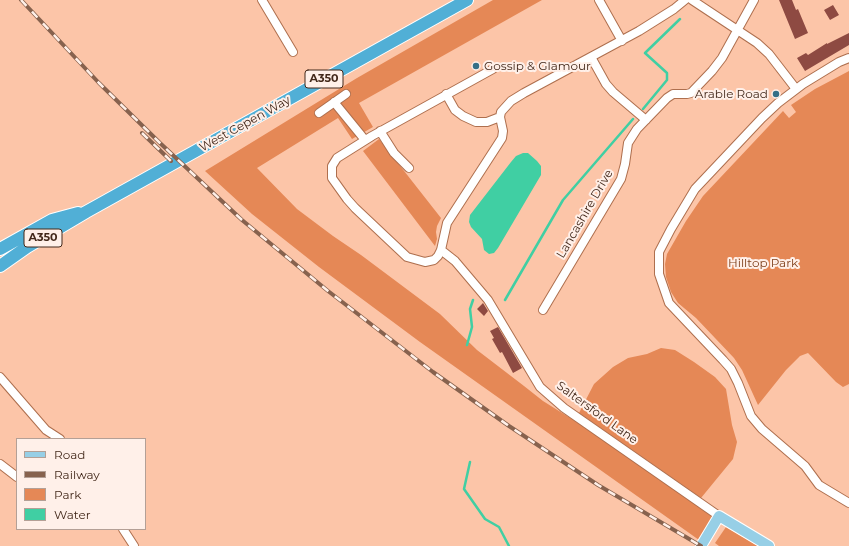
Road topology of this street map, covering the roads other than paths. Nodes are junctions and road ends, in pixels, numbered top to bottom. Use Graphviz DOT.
graph roads {
  1 [pos="262,0"];
  2 [pos="467,0"];
  3 [pos="599,0"];
  4 [pos="685,0"];
  5 [pos="692,0"];
  6 [pos="754,0"];
  7 [pos="737,30"];
  8 [pos="622,41"];
  9 [pos="293,52"];
  10 [pos="591,57"];
  11 [pos="849,58"];
  12 [pos="493,68"];
  13 [pos="796,89"];
  14 [pos="346,94"];
  15 [pos="446,94"];
  16 [pos="334,102"];
  17 [pos="319,113"];
  18 [pos="500,117"];
  19 [pos="646,120"];
  20 [pos="380,131"];
  21 [pos="365,140"];
  22 [pos="409,168"];
  23 [pos="86,212"];
  24 [pos="0,249"];
  25 [pos="441,250"];
  26 [pos="0,266"];
  27 [pos="544,310"];
  28 [pos="0,377"];
  29 [pos="46,430"];
  30 [pos="49,438"];
  31 [pos="58,438"];
  32 [pos="0,464"];
  33 [pos="16,476"];
  34 [pos="849,502"];
  35 [pos="720,516"];
  36 [pos="124,530"];
  37 [pos="134,546"];
  38 [pos="701,546"];
  39 [pos="769,546"];
  1 -- 9 [label="street"];
  2 -- 23 [label="highway, West Cepen Way / A350"];
  3 -- 8 [label="street"];
  4 -- 8 [label="street"];
  5 -- 7 [label="street"];
  6 -- 7 [label="street, Lancashire Drive"];
  7 -- 13 [label="street"];
  7 -- 19 [label="street, Lancashire Drive"];
  8 -- 10 [label="street"];
  10 -- 18 [label="street"];
  10 -- 19 [label="street"];
  11 -- 13 [label="street"];
  12 -- 15 [label="street"];
  13 -- 34 [label="street"];
  14 -- 16 [label="street"];
  15 -- 18 [label="street"];
  15 -- 20 [label="street"];
  16 -- 17 [label="street"];
  16 -- 21 [label="street"];
  18 -- 25 [label="street"];
  19 -- 27 [label="street, Lancashire Drive"];
  20 -- 21 [label="street"];
  20 -- 22 [label="street"];
  21 -- 25 [label="street"];
  23 -- 24 [label="highway, West Cepen Way / A350"];
  23 -- 26 [label="highway, West Cepen Way / A350"];
  25 -- 35 [label="street, Saltersford Lane"];
  28 -- 29 [label="street"];
  29 -- 30 [label="street"];
  29 -- 31 [label="street"];
  32 -- 33 [label="street"];
  35 -- 38 [label="main road"];
  35 -- 39 [label="main road, Saltersford Lane"];
  36 -- 37 [label="street"];
}
